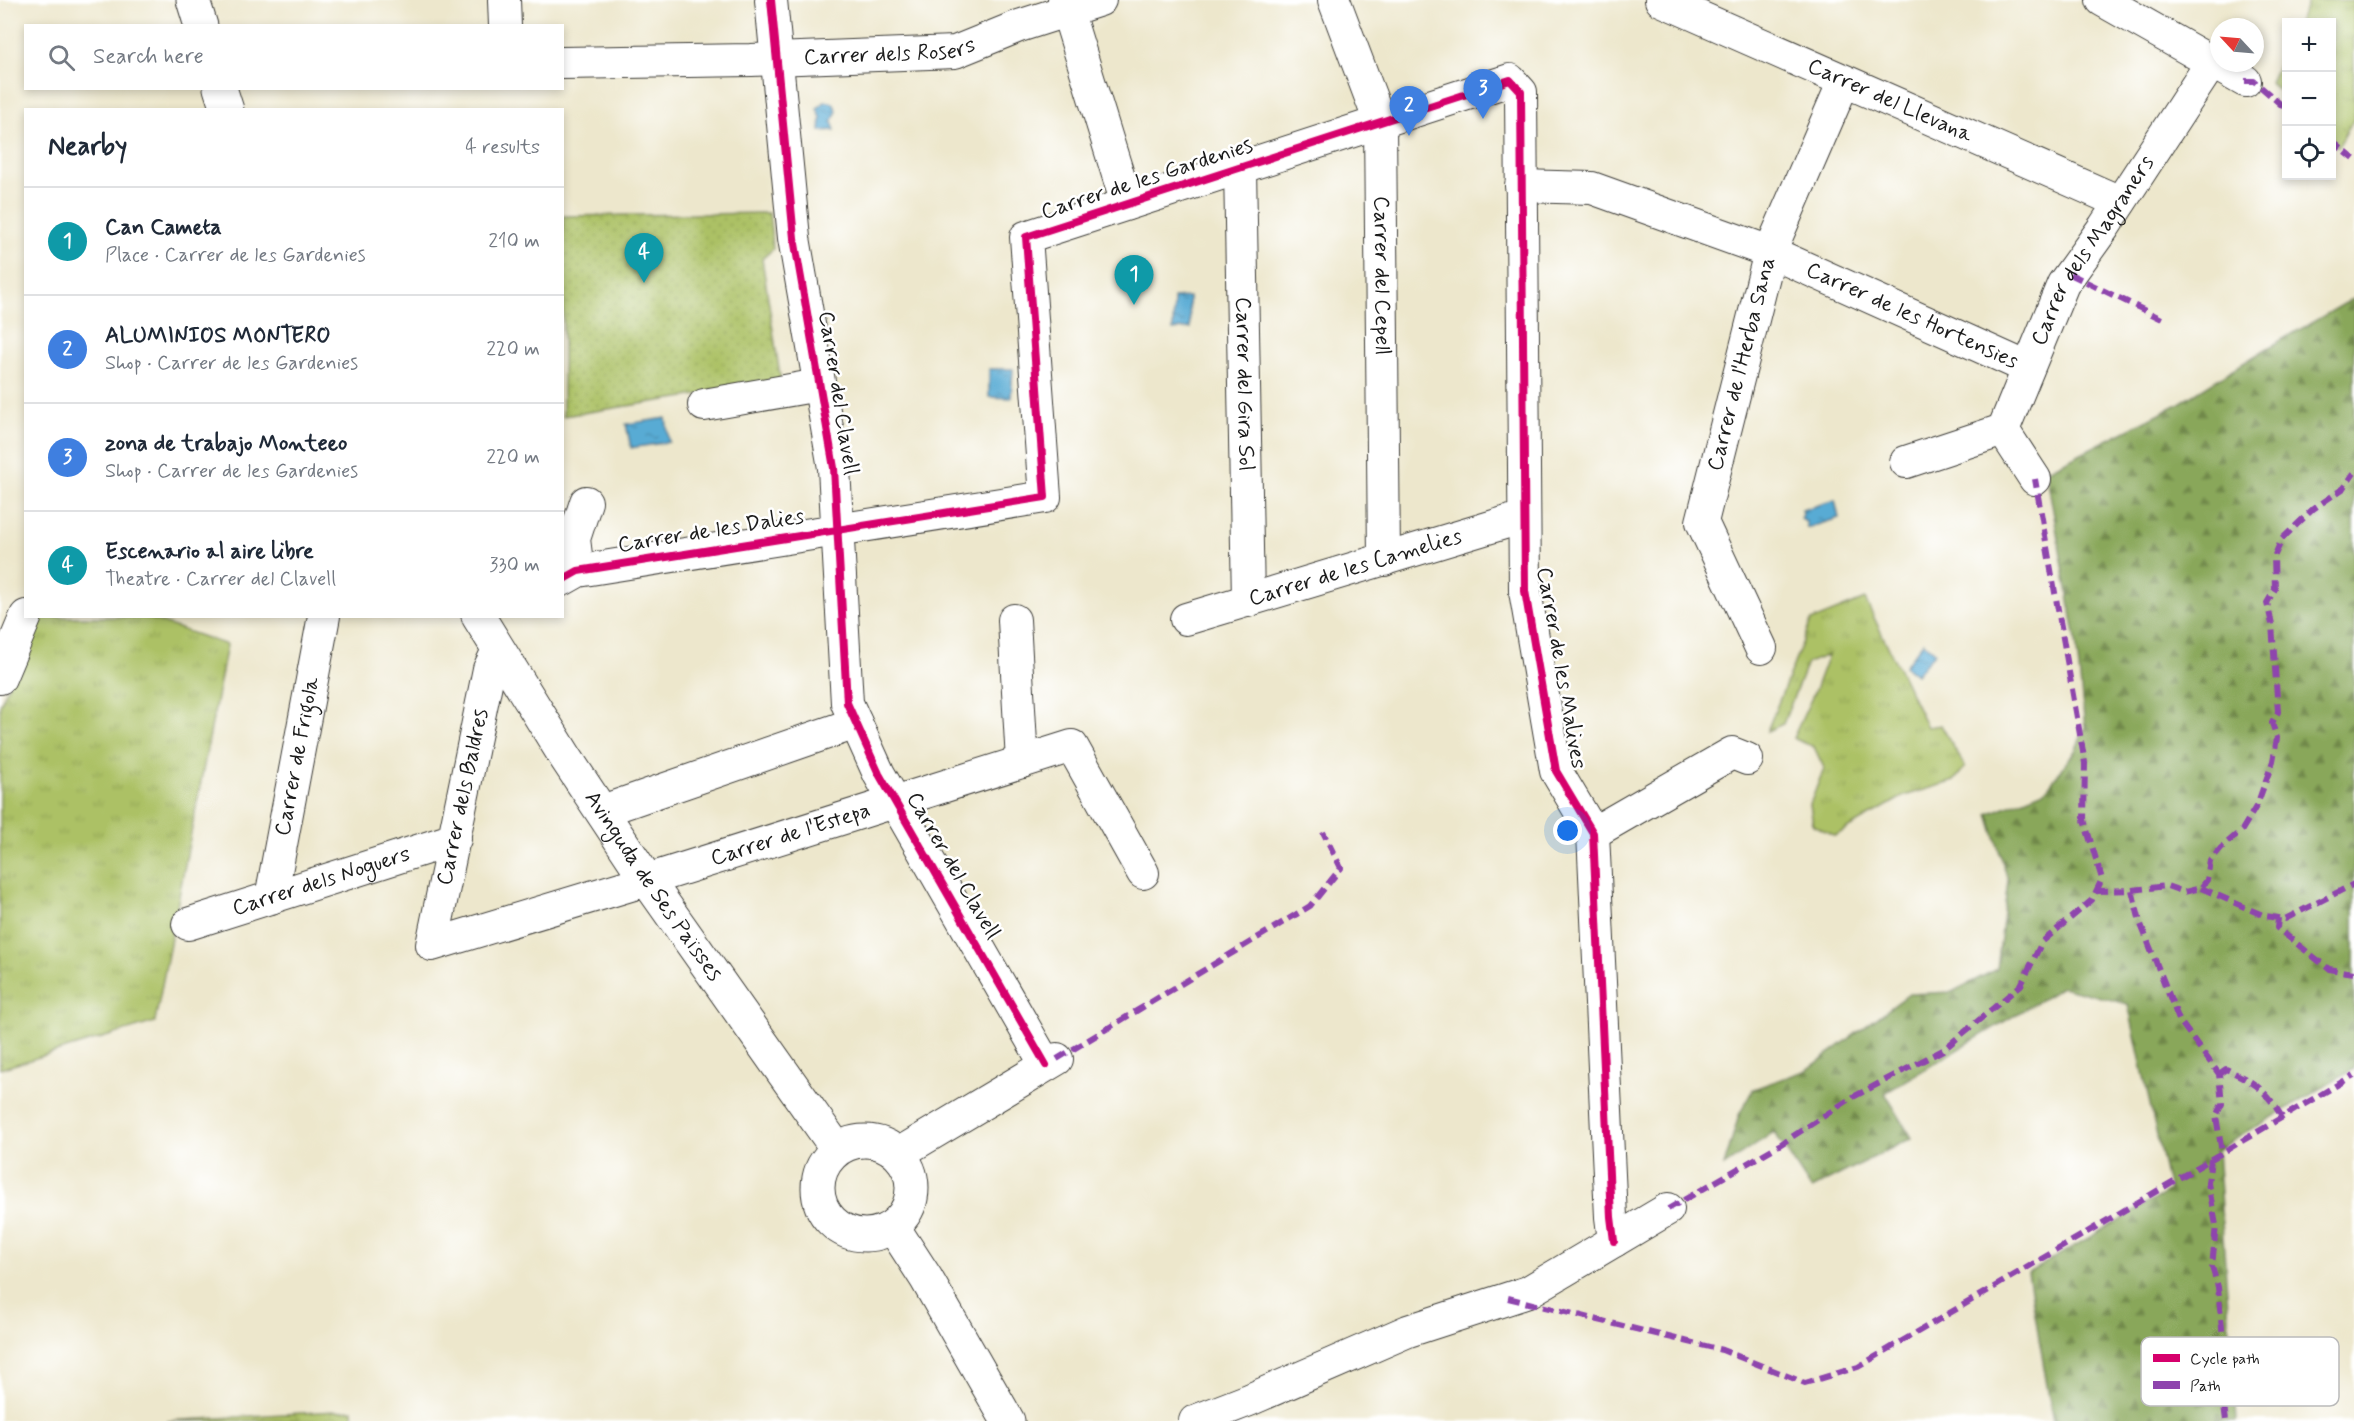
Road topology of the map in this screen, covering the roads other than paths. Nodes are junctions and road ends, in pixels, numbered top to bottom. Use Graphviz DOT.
graph roads {
  1 [pos="193,0"];
  2 [pos="504,0"];
  3 [pos="771,0"];
  4 [pos="1100,0"];
  5 [pos="1334,0"];
  6 [pos="1661,0"];
  7 [pos="2102,0"];
  8 [pos="1066,5"];
  9 [pos="200,24"];
  10 [pos="505,24"];
  11 [pos="776,59"];
  12 [pos="2210,61"];
  13 [pos="564,63"];
  14 [pos="2210,65"];
  15 [pos="2229,72"];
  16 [pos="1844,81"];
  17 [pos="2245,81"];
  18 [pos="221,90"];
  19 [pos="1521,92"];
  20 [pos="226,108"];
  21 [pos="1380,122"];
  22 [pos="1240,168"];
  23 [pos="1521,186"];
  24 [pos="2120,202"];
  25 [pos="1127,204"];
  26 [pos="1770,252"];
  27 [pos="2028,368"];
  28 [pos="819,385"];
  29 [pos="704,405"];
  30 [pos="2003,430"];
  31 [pos="1906,462"];
  32 [pos="2035,479"];
  33 [pos="1045,497"];
  34 [pos="586,502"];
  35 [pos="1524,517"];
  36 [pos="837,530"];
  37 [pos="1384,560"];
  38 [pos="570,575"];
  39 [pos="1248,601"];
  40 [pos="25,618"];
  41 [pos="324,618"];
  42 [pos="1014,620"];
  43 [pos="1186,620"];
  44 [pos="490,627"];
  45 [pos="1761,648"];
  46 [pos="0,678"];
  47 [pos="856,723"];
  48 [pos="1747,759"];
  49 [pos="1023,762"];
  50 [pos="894,801"];
  51 [pos="602,811"];
  52 [pos="1593,833"];
  53 [pos="455,838"];
  54 [pos="1143,873"];
  55 [pos="647,880"];
  56 [pos="271,898"];
  57 [pos="188,924"];
  58 [pos="432,945"];
  59 [pos="837,1149"];
  60 [pos="898,1154"];
  61 [pos="1668,1209"];
  62 [pos="893,1227"];
  63 [pos="1614,1241"];
  64 [pos="1008,1421"];
  65 [pos="1195,1421"];
  1 -- 9 [label="main road"];
  2 -- 10 [label="street"];
  3 -- 11 [label="street, Carrer del Clavell"];
  4 -- 8 [label="street, Carrer dels Rosers"];
  5 -- 21 [label="street, Carrer del Cepell"];
  6 -- 16 [label="street, Carrer del Llevana"];
  7 -- 12 [label="street"];
  8 -- 11 [label="street, Carrer dels Rosers"];
  8 -- 25 [label="street"];
  11 -- 13 [label="street, Carrer dels Rosers"];
  11 -- 28 [label="street, Carrer del Clavell"];
  14 -- 24 [label="street, Carrer dels Magraners"];
  15 -- 17 [label="street"];
  16 -- 24 [label="street, Carrer del Llevana"];
  16 -- 26 [label="street, Carrer de l'Herba Sana"];
  18 -- 20 [label="main road"];
  19 -- 21 [label="street, Carrer de les Gardenies"];
  19 -- 23 [label="street, Carrer de les Malives"];
  21 -- 22 [label="street, Carrer de les Gardenies"];
  21 -- 37 [label="street, Carrer del Cepell"];
  22 -- 25 [label="street, Carrer de les Gardenies"];
  22 -- 39 [label="street, Carrer del Gira Sol"];
  23 -- 26 [label="street, Carrer de les Hortensies"];
  23 -- 35 [label="street, Carrer de les Malives"];
  24 -- 27 [label="street, Carrer dels Magraners"];
  25 -- 33 [label="street, Carrer de les Gardenies"];
  26 -- 27 [label="street, Carrer de les Hortensies"];
  26 -- 45 [label="street, Carrer de l'Herba Sana"];
  27 -- 30 [label="street, Carrer dels Magraners"];
  28 -- 29 [label="street"];
  28 -- 36 [label="street, Carrer del Clavell"];
  30 -- 31 [label="street"];
  30 -- 32 [label="street"];
  33 -- 36 [label="street, Carrer de les Dalies"];
  34 -- 38 [label="street"];
  35 -- 37 [label="street, Carrer de les Camelies"];
  35 -- 52 [label="street, Carrer de les Malives"];
  36 -- 38 [label="street, Carrer de les Dalies"];
  36 -- 47 [label="street, Carrer del Clavell"];
  37 -- 39 [label="street, Carrer de les Camelies"];
  39 -- 43 [label="street, Carrer de les Camelies"];
  40 -- 46 [label="street"];
  41 -- 56 [label="street, Carrer de Frigola"];
  42 -- 49 [label="street"];
  44 -- 51 [label="main road, Avinguda de Ses Païsses"];
  44 -- 53 [label="street, Carrer dels Baldres"];
  47 -- 50 [label="street, Carrer del Clavell"];
  47 -- 51 [label="street"];
  48 -- 52 [label="street"];
  49 -- 50 [label="street, Carrer de l'Estepa"];
  49 -- 54 [label="street, Carrer de l'Estepa"];
  50 -- 55 [label="street, Carrer de l'Estepa"];
  50 -- 60 [label="street, Carrer del Clavell"];
  51 -- 55 [label="main road, Avinguda de Ses Païsses"];
  52 -- 63 [label="street, Carrer de les Malives"];
  53 -- 56 [label="street, Carrer dels Noguers"];
  53 -- 58 [label="street, Carrer dels Baldres"];
  55 -- 58 [label="street, Carrer de l'Estepa"];
  55 -- 59 [label="main road, Avinguda de Ses Païsses"];
  56 -- 57 [label="street, Carrer dels Noguers"];
  59 -- 60 [label="main road"];
  59 -- 62 [label="main road"];
  60 -- 62 [label="main road"];
  61 -- 63 [label="street"];
  62 -- 64 [label="main road"];
  63 -- 65 [label="street"];
}
